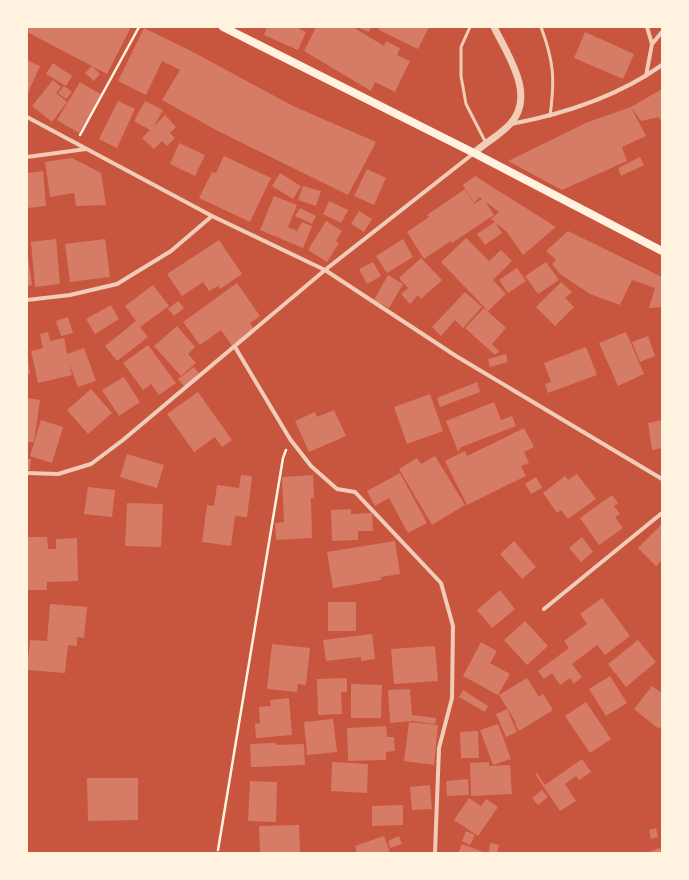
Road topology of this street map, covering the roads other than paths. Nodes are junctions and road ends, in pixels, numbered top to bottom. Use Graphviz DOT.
graph roads {
  1 [pos="223,27"];
  2 [pos="470,27"];
  3 [pos="494,27"];
  4 [pos="541,27"];
  5 [pos="647,27"];
  6 [pos="662,32"];
  7 [pos="652,44"];
  8 [pos="662,65"];
  9 [pos="646,76"];
  10 [pos="550,116"];
  11 [pos="27,117"];
  12 [pos="510,124"];
  13 [pos="486,143"];
  14 [pos="87,149"];
  15 [pos="474,153"];
  16 [pos="27,157"];
  17 [pos="212,216"];
  18 [pos="662,251"];
  19 [pos="325,270"];
  20 [pos="27,300"];
  21 [pos="235,347"];
  22 [pos="27,473"];
  23 [pos="662,479"];
  24 [pos="662,513"];
  25 [pos="544,609"];
  26 [pos="435,853"];
  1 -- 15 [label="main road"];
  2 -- 13 [label="lane"];
  3 -- 12 [label="street"];
  4 -- 10 [label="lane"];
  5 -- 7 [label="street"];
  6 -- 7 [label="street"];
  7 -- 9 [label="street"];
  8 -- 9 [label="street"];
  9 -- 10 [label="street"];
  10 -- 12 [label="street"];
  11 -- 14 [label="street"];
  12 -- 13 [label="street"];
  13 -- 15 [label="street"];
  14 -- 16 [label="street"];
  14 -- 17 [label="street"];
  15 -- 18 [label="main road"];
  15 -- 19 [label="street"];
  17 -- 19 [label="street"];
  17 -- 20 [label="street"];
  19 -- 21 [label="street"];
  19 -- 23 [label="street"];
  21 -- 22 [label="street"];
  21 -- 26 [label="street"];
  24 -- 25 [label="street"];
}
